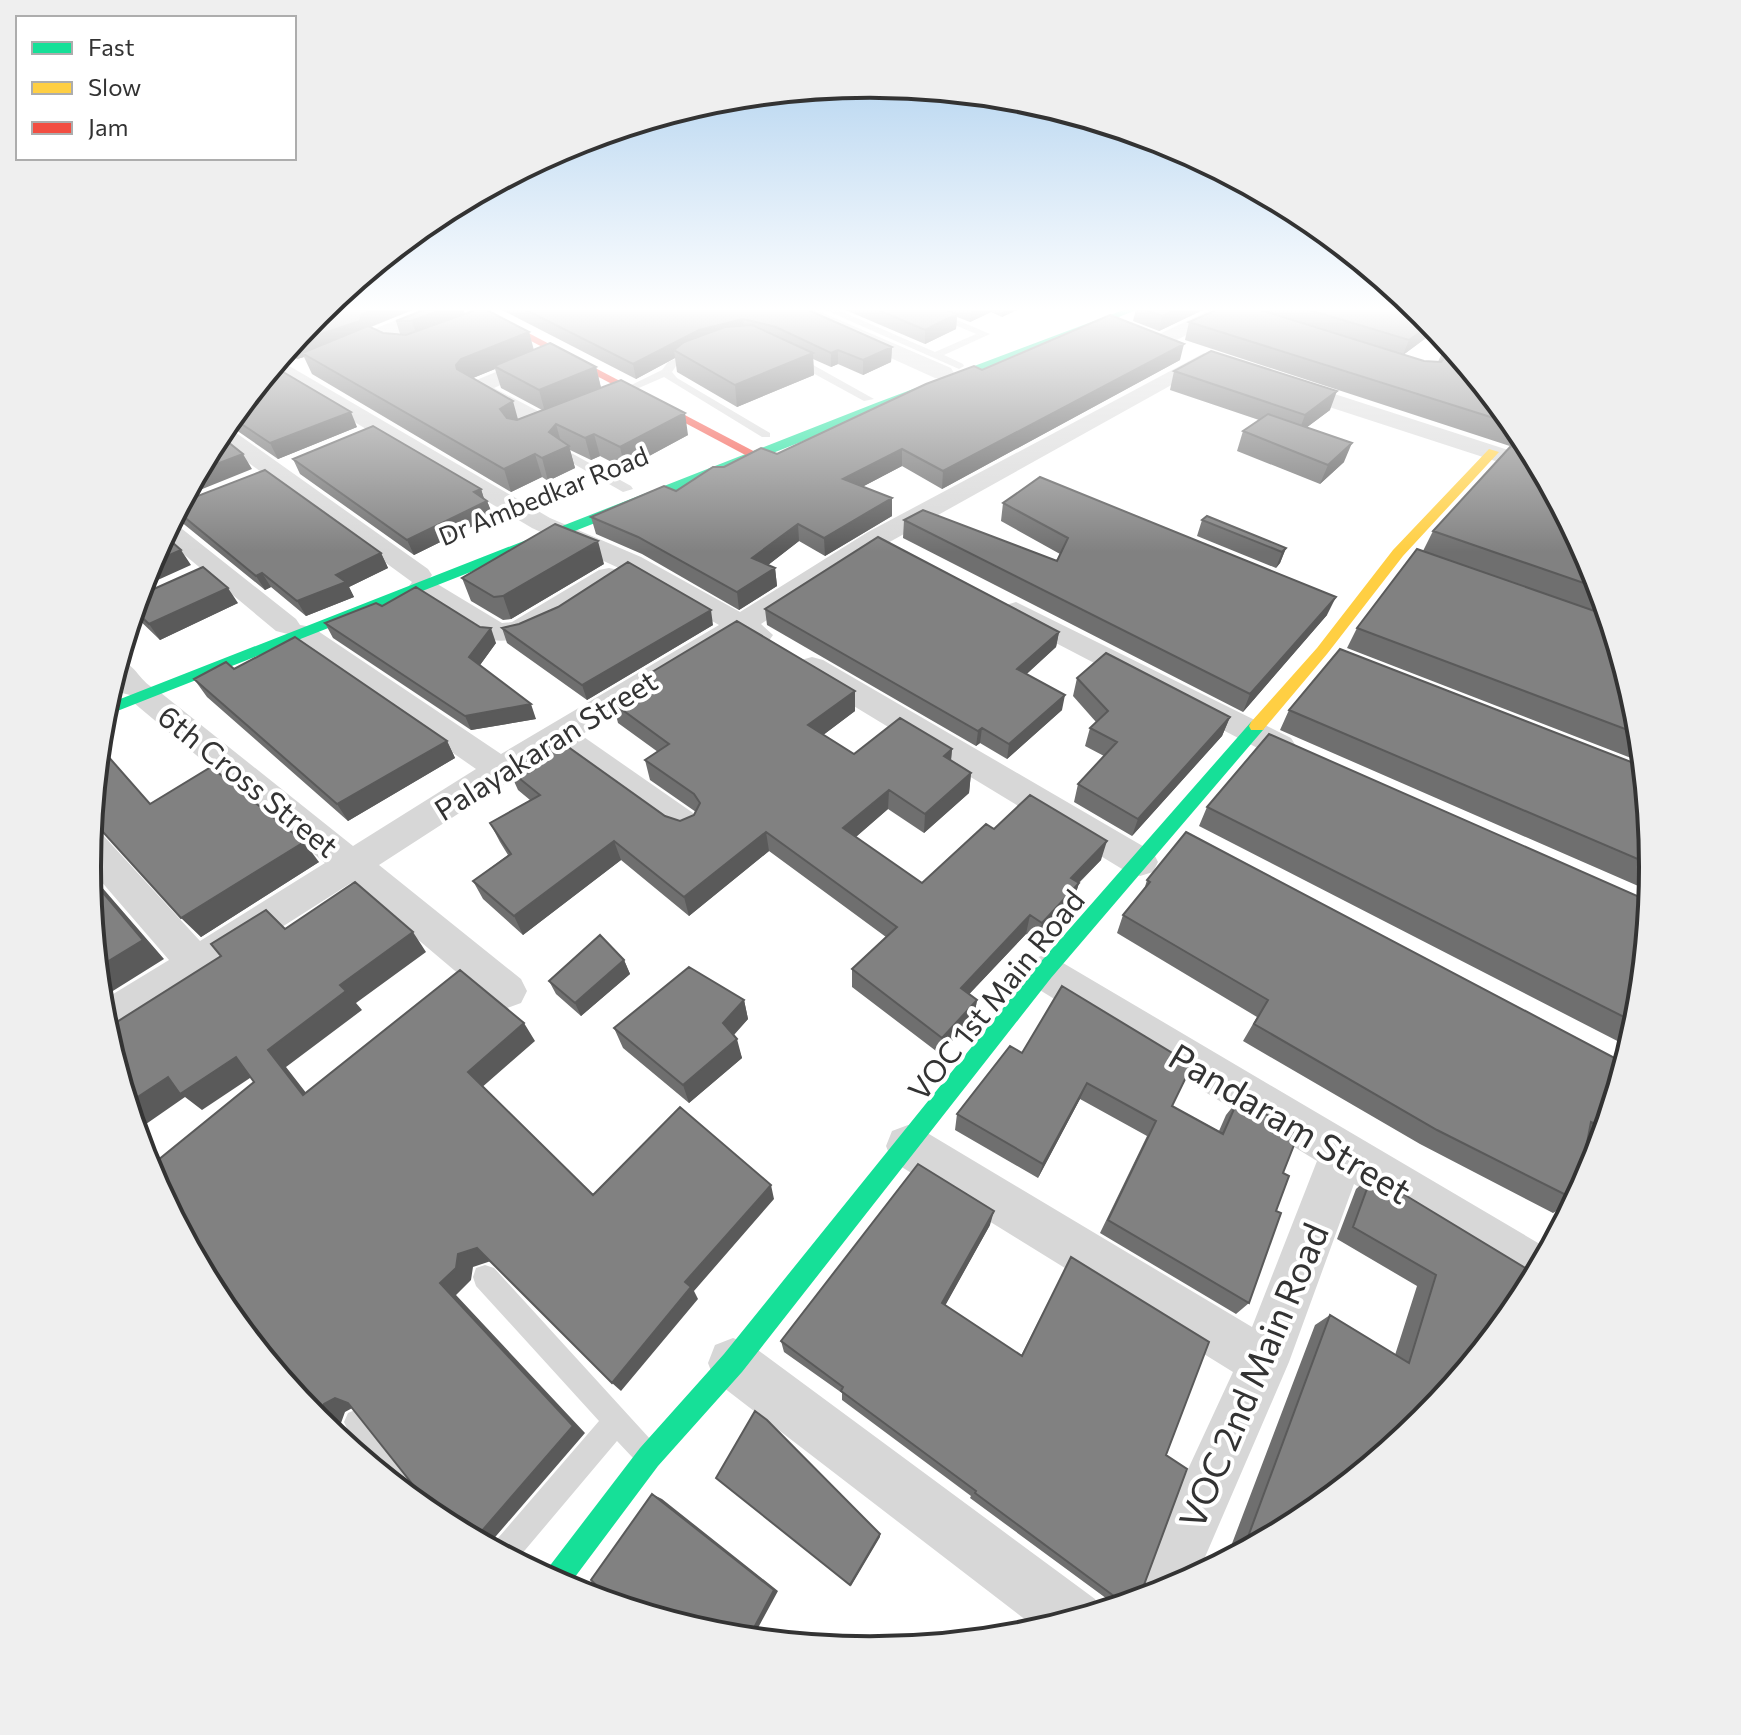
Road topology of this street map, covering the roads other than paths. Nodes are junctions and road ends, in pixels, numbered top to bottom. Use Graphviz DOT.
graph roads {
  1 [pos="316,390"];
  2 [pos="481,390"];
  3 [pos="626,390"];
  4 [pos="630,390"];
  5 [pos="690,390"];
  6 [pos="852,390"];
  7 [pos="889,390"];
  8 [pos="912,390"];
  9 [pos="1155,390"];
  10 [pos="1302,390"];
  11 [pos="868,399"];
  12 [pos="600,400"];
  13 [pos="381,429"];
  14 [pos="521,432"];
  15 [pos="766,435"];
  16 [pos="232,439"];
  17 [pos="354,439"];
  18 [pos="736,445"];
  19 [pos="1493,452"];
  20 [pos="564,453"];
  21 [pos="755,455"];
  22 [pos="302,460"];
  23 [pos="1524,462"];
  24 [pos="1003,469"];
  25 [pos="275,470"];
  26 [pos="1032,481"];
  27 [pos="247,482"];
  28 [pos="627,489"];
  29 [pos="551,528"];
  30 [pos="177,535"];
  31 [pos="877,538"];
  32 [pos="904,552"];
  33 [pos="1398,553"];
  34 [pos="631,563"];
  35 [pos="1427,564"];
  36 [pos="216,567"];
  37 [pos="420,580"];
  38 [pos="184,582"];
  39 [pos="987,595"];
  40 [pos="1321,599"];
  41 [pos="1350,611"];
  42 [pos="740,625"];
  43 [pos="294,630"];
  44 [pos="1322,651"];
  45 [pos="1351,663"];
  46 [pos="125,686"];
  47 [pos="1248,732"];
  48 [pos="558,734"];
  49 [pos="1306,758"];
  50 [pos="501,770"];
  51 [pos="684,824"];
  52 [pos="101,857"];
  53 [pos="1140,862"];
  54 [pos="352,864"];
  55 [pos="195,962"];
  56 [pos="1044,972"];
  57 [pos="507,991"];
  58 [pos="115,1014"];
  59 [pos="908,1146"];
  60 [pos="1342,1154"];
  61 [pos="1529,1265"];
  62 [pos="485,1277"];
  63 [pos="1264,1362"];
  64 [pos="733,1363"];
  65 [pos="617,1421"];
  66 [pos="357,1422"];
  67 [pos="649,1457"];
  68 [pos="399,1476"];
  69 [pos="509,1547"];
  70 [pos="562,1572"];
  71 [pos="1176,1573"];
  72 [pos="1064,1612"];
  1 -- 13 [label="street"];
  2 -- 14 [label="street"];
  3 -- 12 [label="street"];
  4 -- 18 [label="main road"];
  5 -- 15 [label="lane"];
  6 -- 11 [label="lane"];
  7 -- 11 [label="main road, Dr Ambedkar Road"];
  8 -- 21 [label="main road, Dr Ambedkar Road"];
  9 -- 24 [label="street, Palayakaran Street"];
  10 -- 19 [label="street"];
  11 -- 15 [label="main road, Dr Ambedkar Road"];
  13 -- 17 [label="street"];
  13 -- 29 [label="street"];
  15 -- 18 [label="main road, Dr Ambedkar Road"];
  16 -- 25 [label="street"];
  18 -- 21 [label="main road"];
  18 -- 28 [label="main road, Dr Ambedkar Road"];
  19 -- 23 [label="street"];
  19 -- 33 [label="main road, VOC 1st Main Road"];
  20 -- 28 [label="lane"];
  21 -- 29 [label="main road, Dr Ambedkar Road"];
  22 -- 25 [label="street"];
  24 -- 26 [label="street"];
  24 -- 31 [label="street, Palayakaran Street"];
  25 -- 27 [label="street"];
  25 -- 37 [label="street"];
  28 -- 29 [label="main road, Dr Ambedkar Road"];
  29 -- 34 [label="street"];
  29 -- 37 [label="main road, Dr Ambedkar Road"];
  30 -- 36 [label="street"];
  31 -- 32 [label="street"];
  31 -- 42 [label="street, Palayakaran Street"];
  33 -- 35 [label="street"];
  33 -- 41 [label="main road, VOC 1st Main Road"];
  34 -- 37 [label="street"];
  34 -- 42 [label="street"];
  36 -- 38 [label="street"];
  36 -- 43 [label="street"];
  37 -- 43 [label="main road, Dr Ambedkar Road"];
  39 -- 47 [label="street"];
  40 -- 41 [label="street"];
  41 -- 44 [label="main road, VOC 1st Main Road"];
  42 -- 48 [label="street, Palayakaran Street"];
  42 -- 53 [label="street"];
  43 -- 46 [label="main road, Dr Ambedkar Road"];
  43 -- 50 [label="street"];
  44 -- 45 [label="street"];
  44 -- 47 [label="main road, VOC 1st Main Road"];
  46 -- 54 [label="street, 6th Cross Street"];
  47 -- 49 [label="street"];
  47 -- 53 [label="main road, VOC 1st Main Road"];
  48 -- 50 [label="street, Palayakaran Street"];
  48 -- 51 [label="street"];
  50 -- 54 [label="street, Palayakaran Street"];
  52 -- 55 [label="street"];
  53 -- 56 [label="main road, VOC 1st Main Road"];
  54 -- 55 [label="street, Palayakaran Street"];
  54 -- 57 [label="street, 6th Cross Street"];
  55 -- 58 [label="street, Palayakaran Street"];
  56 -- 59 [label="main road, VOC 1st Main Road"];
  56 -- 60 [label="street, Pandaram Street"];
  59 -- 63 [label="street"];
  59 -- 64 [label="main road, VOC 1st Main Road"];
  60 -- 61 [label="street, Pandaram Street"];
  60 -- 63 [label="street, VOC 2nd Main Road"];
  62 -- 65 [label="lane"];
  63 -- 71 [label="street, VOC 2nd Main Road"];
  64 -- 67 [label="main road, VOC 1st Main Road"];
  64 -- 72 [label="street"];
  65 -- 67 [label="lane"];
  65 -- 69 [label="lane"];
  66 -- 68 [label="lane"];
  67 -- 70 [label="main road, VOC 1st Main Road"];
}
